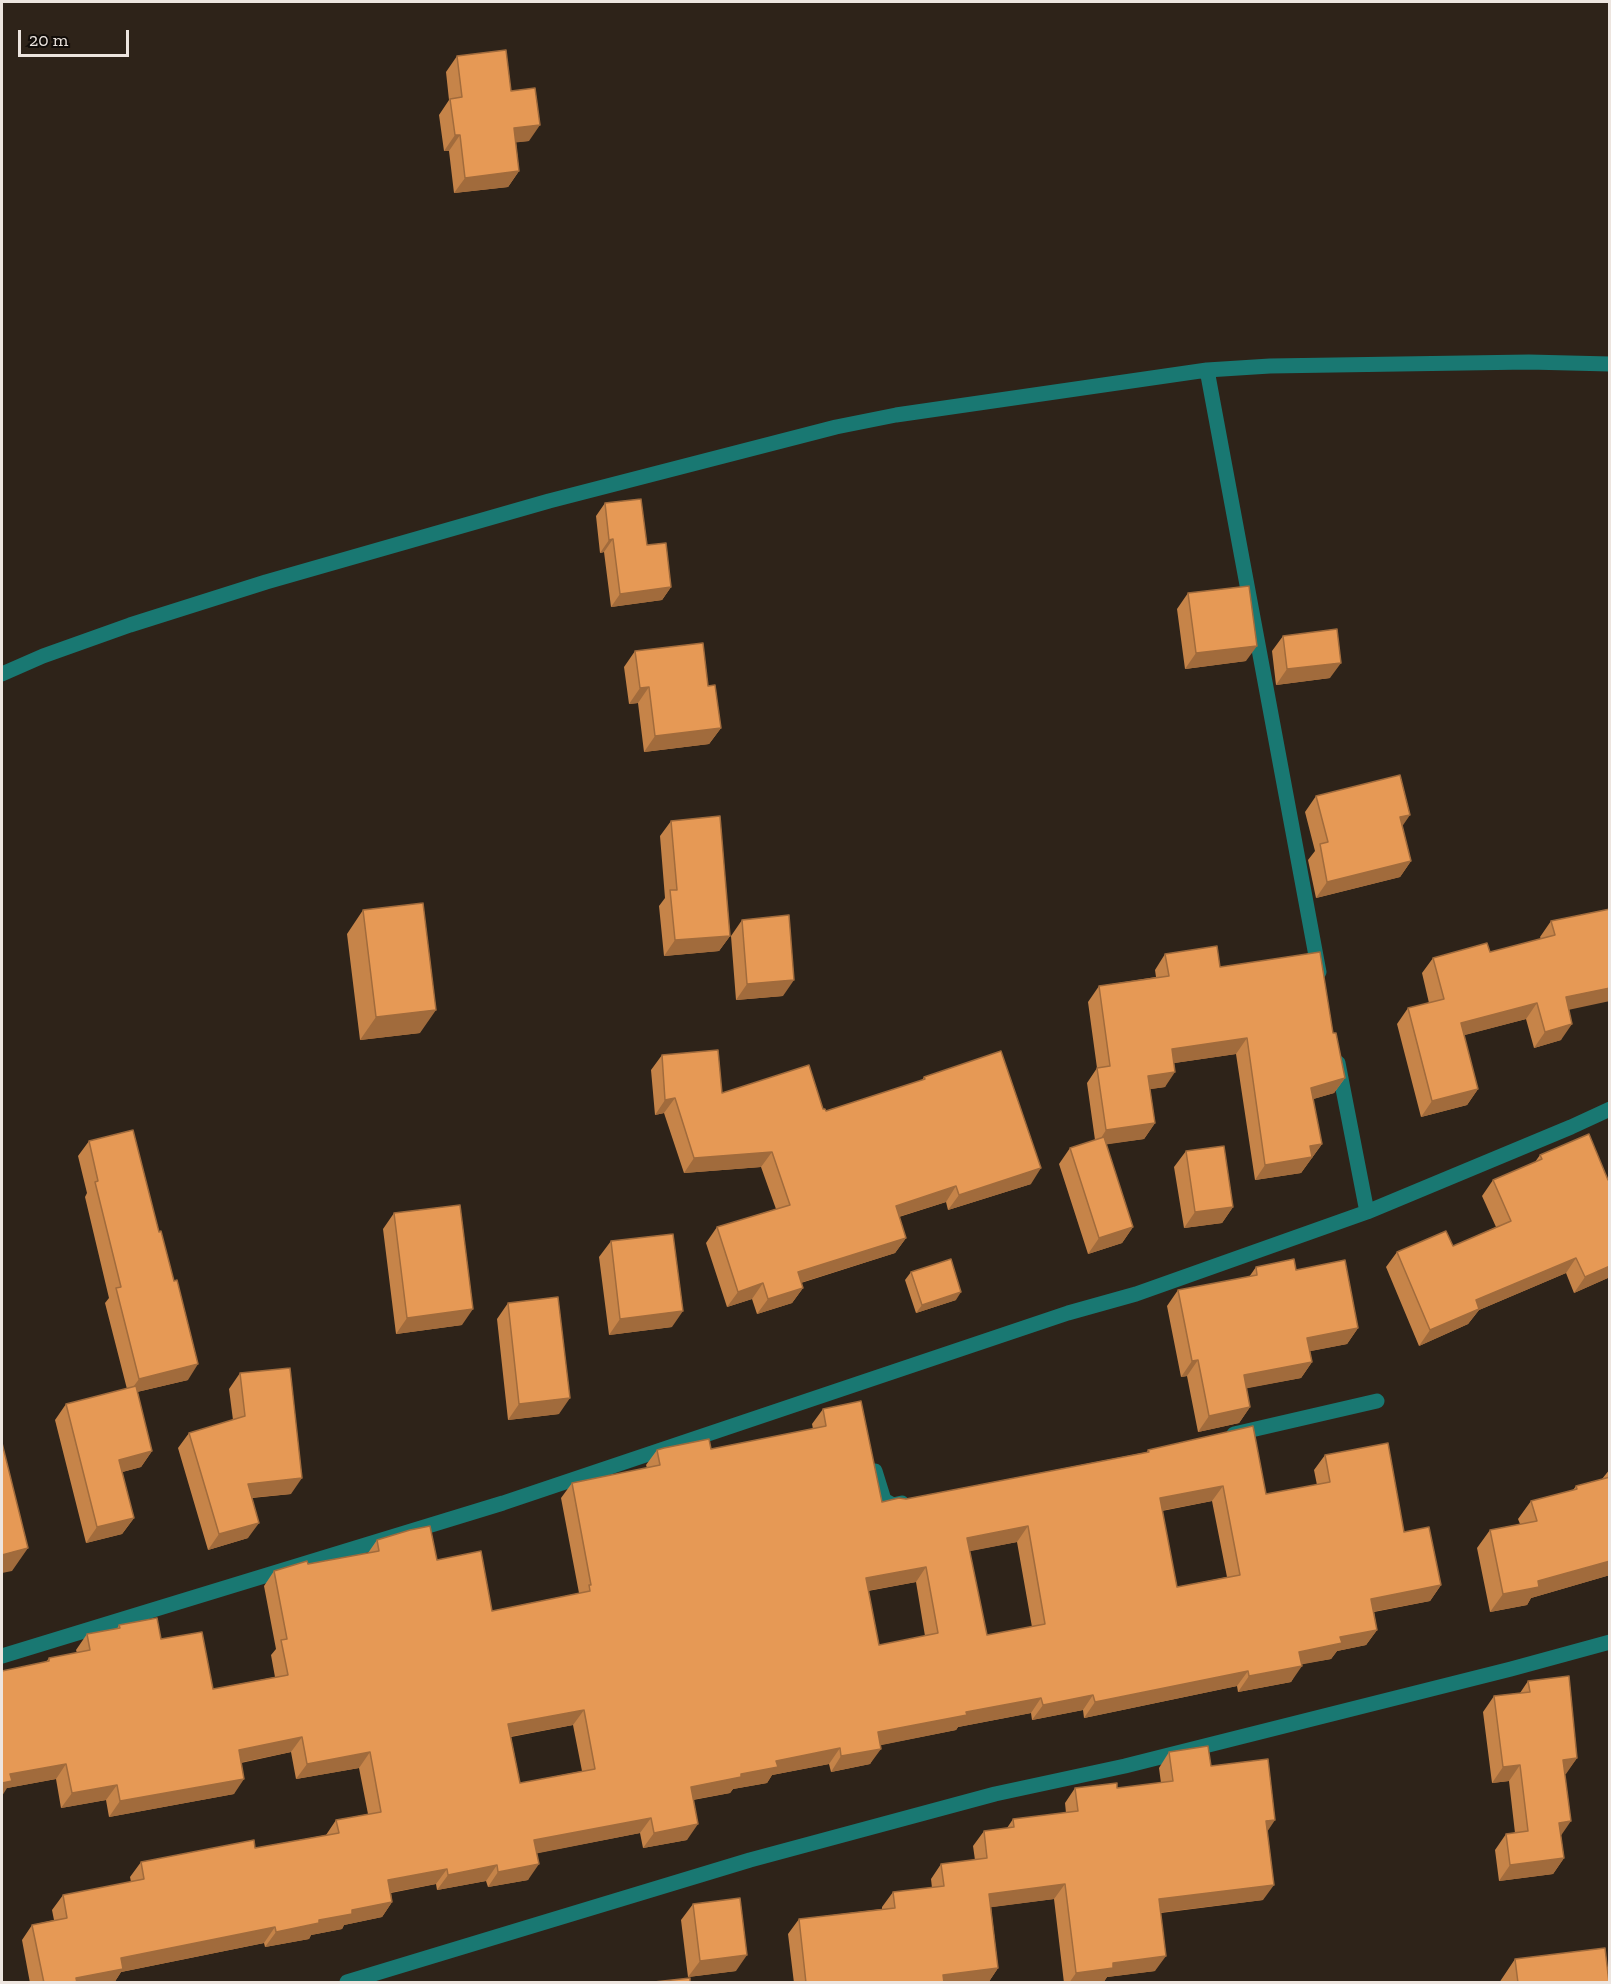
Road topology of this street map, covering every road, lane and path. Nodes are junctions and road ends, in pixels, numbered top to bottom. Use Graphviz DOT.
graph roads {
  1 [pos="1610,364"];
  2 [pos="1208,370"];
  3 [pos="2,674"];
  4 [pos="1322,984"];
  5 [pos="1336,1053"];
  6 [pos="1610,1109"];
  7 [pos="1367,1212"];
  8 [pos="1377,1401"];
  9 [pos="1214,1438"];
  10 [pos="872,1460"];
  11 [pos="916,1501"];
  12 [pos="1610,1642"];
  13 [pos="2,1656"];
  14 [pos="346,1983"];
  1 -- 2 [label="street"];
  2 -- 3 [label="street"];
  2 -- 4 [label="street"];
  5 -- 7 [label="street"];
  6 -- 7 [label="street"];
  7 -- 13 [label="street"];
  8 -- 9 [label="street"];
  10 -- 11 [label="street"];
  12 -- 14 [label="street"];
}
